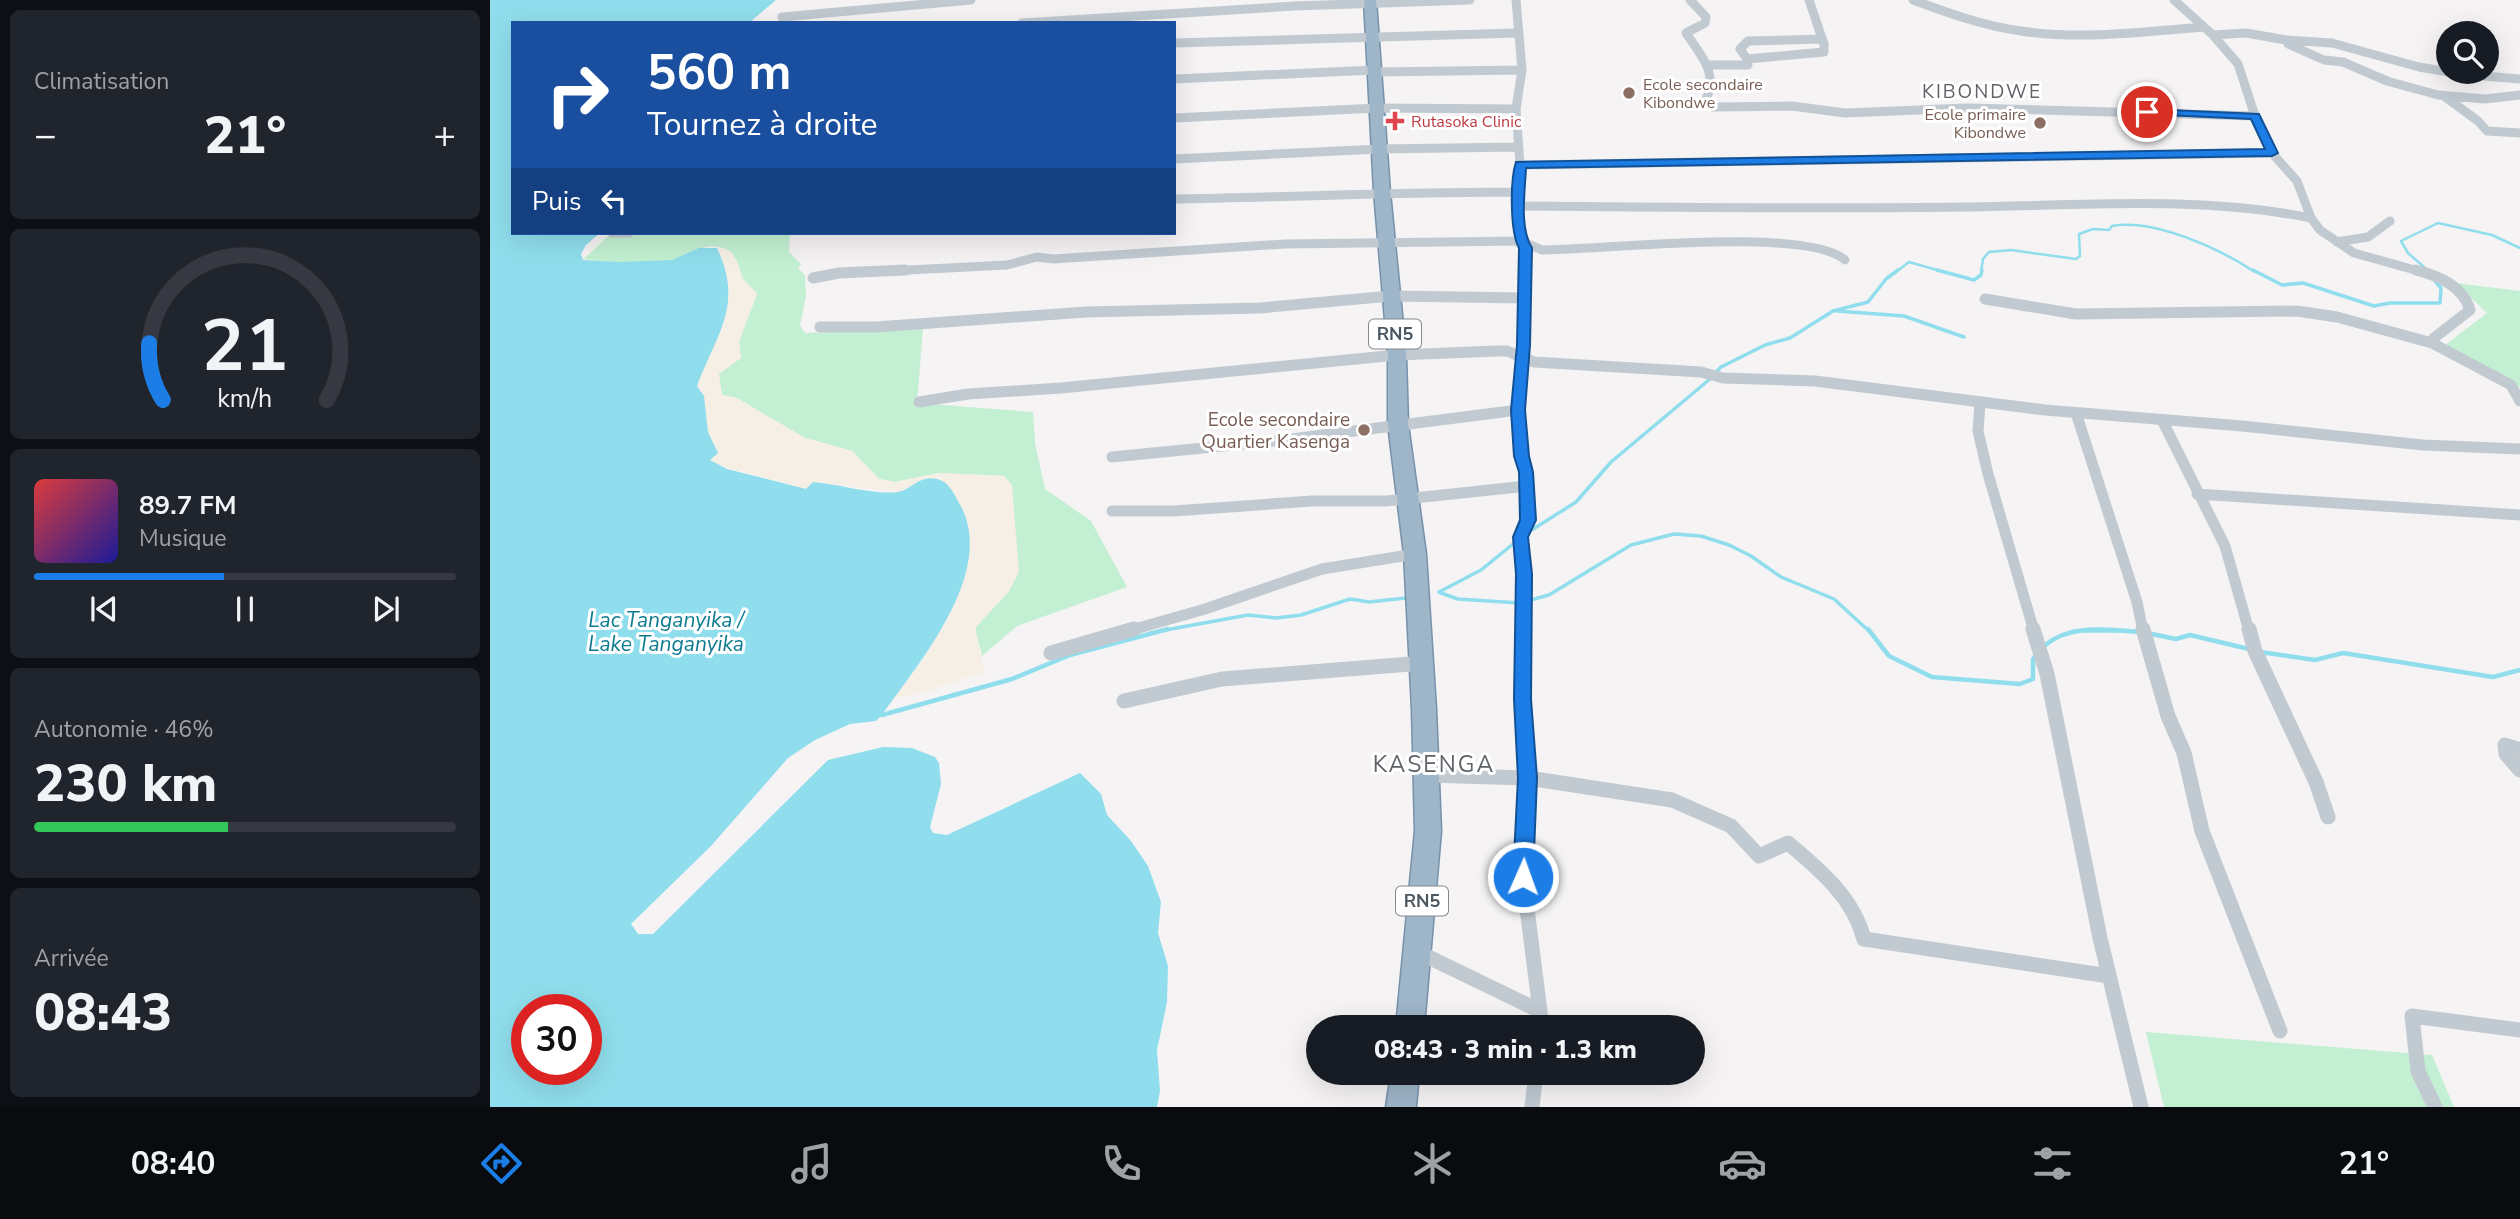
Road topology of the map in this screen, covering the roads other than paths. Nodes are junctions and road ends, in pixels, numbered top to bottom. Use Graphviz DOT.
graph roads {
  1 [pos="831,0"];
  2 [pos="971,0"];
  3 [pos="1185,0"];
  4 [pos="1470,0"];
  5 [pos="1516,0"];
  6 [pos="1690,0"];
  7 [pos="1809,0"];
  8 [pos="1913,0"];
  9 [pos="2174,0"];
  10 [pos="1370,1"];
  11 [pos="1181,12"];
  12 [pos="826,14"];
  13 [pos="782,18"];
  14 [pos="823,21"];
  15 [pos="1051,21"];
  16 [pos="2203,27"];
  17 [pos="1517,33"];
  18 [pos="2213,35"];
  19 [pos="2261,35"];
  20 [pos="1373,37"];
  21 [pos="1822,39"];
  22 [pos="1176,43"];
  23 [pos="1747,59"];
  24 [pos="1707,65"];
  25 [pos="2436,69"];
  26 [pos="1522,70"];
  27 [pos="1375,71"];
  28 [pos="2499,77"];
  29 [pos="1176,79"];
  30 [pos="2520,79"];
  31 [pos="2478,84"];
  32 [pos="2520,95"];
  33 [pos="2444,96"];
  34 [pos="2485,99"];
  35 [pos="1377,108"];
  36 [pos="1516,109"];
  37 [pos="2255,116"];
  38 [pos="1176,118"];
  39 [pos="2520,133"];
  40 [pos="1518,147"];
  41 [pos="1379,149"];
  42 [pos="2272,153"];
  43 [pos="1176,159"];
  44 [pos="1520,165"];
  45 [pos="1382,192"];
  46 [pos="1519,192"];
  47 [pos="1176,199"];
  48 [pos="1519,206"];
  49 [pos="2311,218"];
  50 [pos="2390,221"];
  51 [pos="1521,241"];
  52 [pos="1387,242"];
  53 [pos="2337,242"];
  54 [pos="1845,260"];
  55 [pos="813,278"];
  56 [pos="1391,296"];
  57 [pos="1525,298"];
  58 [pos="1984,299"];
  59 [pos="820,327"];
  60 [pos="2432,343"];
  61 [pos="1397,355"];
  62 [pos="1522,356"];
  63 [pos="2516,383"];
  64 [pos="2520,401"];
  65 [pos="919,402"];
  66 [pos="1980,402"];
  67 [pos="1518,410"];
  68 [pos="2076,413"];
  69 [pos="2162,420"];
  70 [pos="1398,424"];
  71 [pos="2520,449"];
  72 [pos="1112,457"];
  73 [pos="1527,486"];
  74 [pos="2197,494"];
  75 [pos="1408,498"];
  76 [pos="1112,511"];
  77 [pos="2520,514"];
  78 [pos="1415,554"];
  79 [pos="1051,653"];
  80 [pos="1423,663"];
  81 [pos="1124,701"];
  82 [pos="2520,750"];
  83 [pos="2520,770"];
  84 [pos="1427,775"];
  85 [pos="1528,778"];
  86 [pos="2328,817"];
  87 [pos="1418,952"];
  88 [pos="2109,976"];
  89 [pos="1411,1015"];
  90 [pos="1534,1015"];
  91 [pos="1540,1015"];
  92 [pos="2520,1030"];
  93 [pos="2280,1031"];
  94 [pos="1404,1085"];
  95 [pos="1535,1085"];
  96 [pos="1401,1107"];
  97 [pos="1532,1107"];
  98 [pos="2141,1107"];
  99 [pos="2435,1107"];
  1 -- 12 [label="street"];
  2 -- 12 [label="street"];
  3 -- 11 [label="street"];
  4 -- 10 [label="street"];
  5 -- 17 [label="street"];
  6 -- 24 [label="street"];
  7 -- 21 [label="street"];
  8 -- 16 [label="street"];
  9 -- 16 [label="street"];
  10 -- 11 [label="street"];
  10 -- 20 [label="highway, RN5"];
  11 -- 15 [label="street"];
  12 -- 13 [label="street"];
  12 -- 14 [label="street"];
  16 -- 18 [label="street"];
  17 -- 20 [label="street"];
  17 -- 26 [label="street"];
  18 -- 19 [label="street"];
  18 -- 37 [label="street"];
  19 -- 25 [label="street"];
  19 -- 33 [label="street"];
  20 -- 22 [label="street"];
  20 -- 27 [label="highway, RN5"];
  21 -- 23 [label="street"];
  21 -- 23 [label="street"];
  23 -- 24 [label="street"];
  24 -- 37 [label="street"];
  26 -- 27 [label="street"];
  26 -- 36 [label="street"];
  27 -- 29 [label="street"];
  27 -- 35 [label="highway, RN5"];
  28 -- 30 [label="street"];
  31 -- 34 [label="street"];
  32 -- 34 [label="street"];
  33 -- 34 [label="street"];
  33 -- 39 [label="street"];
  35 -- 36 [label="street"];
  35 -- 38 [label="street"];
  35 -- 41 [label="highway, RN5"];
  36 -- 40 [label="street"];
  37 -- 42 [label="street"];
  40 -- 41 [label="street"];
  40 -- 44 [label="street"];
  41 -- 43 [label="street"];
  41 -- 45 [label="highway, RN5"];
  42 -- 44 [label="street"];
  42 -- 49 [label="street"];
  44 -- 46 [label="street"];
  45 -- 46 [label="street"];
  45 -- 47 [label="street"];
  45 -- 52 [label="highway, RN5"];
  46 -- 48 [label="street"];
  48 -- 49 [label="street"];
  48 -- 51 [label="street"];
  49 -- 53 [label="street"];
  50 -- 53 [label="street"];
  51 -- 52 [label="street"];
  51 -- 54 [label="street"];
  51 -- 57 [label="street"];
  52 -- 55 [label="street"];
  52 -- 56 [label="highway, RN5"];
  53 -- 60 [label="street"];
  56 -- 57 [label="street"];
  56 -- 59 [label="street"];
  56 -- 61 [label="highway, RN5"];
  57 -- 62 [label="street"];
  58 -- 60 [label="street"];
  60 -- 63 [label="street"];
  61 -- 62 [label="street"];
  61 -- 65 [label="street"];
  61 -- 70 [label="highway, RN5"];
  62 -- 66 [label="street"];
  62 -- 67 [label="street"];
  63 -- 64 [label="street"];
  66 -- 68 [label="street"];
  66 -- 88 [label="street"];
  67 -- 70 [label="street"];
  67 -- 73 [label="street"];
  68 -- 69 [label="street"];
  68 -- 93 [label="street"];
  69 -- 71 [label="street"];
  69 -- 74 [label="street"];
  70 -- 72 [label="street"];
  70 -- 75 [label="highway, RN5"];
  73 -- 75 [label="street"];
  73 -- 85 [label="street"];
  74 -- 77 [label="street"];
  74 -- 86 [label="street"];
  75 -- 76 [label="street"];
  75 -- 78 [label="highway, RN5"];
  78 -- 79 [label="street"];
  78 -- 80 [label="highway, RN5"];
  80 -- 81 [label="street"];
  80 -- 84 [label="highway, RN5"];
  82 -- 83 [label="street"];
  84 -- 85 [label="street"];
  84 -- 87 [label="highway, RN5"];
  85 -- 88 [label="street"];
  85 -- 91 [label="street"];
  87 -- 89 [label="highway, RN5"];
  87 -- 90 [label="street"];
  88 -- 98 [label="street"];
  92 -- 99 [label="street"];
  94 -- 96 [label="highway"];
  95 -- 97 [label="street"];
}
